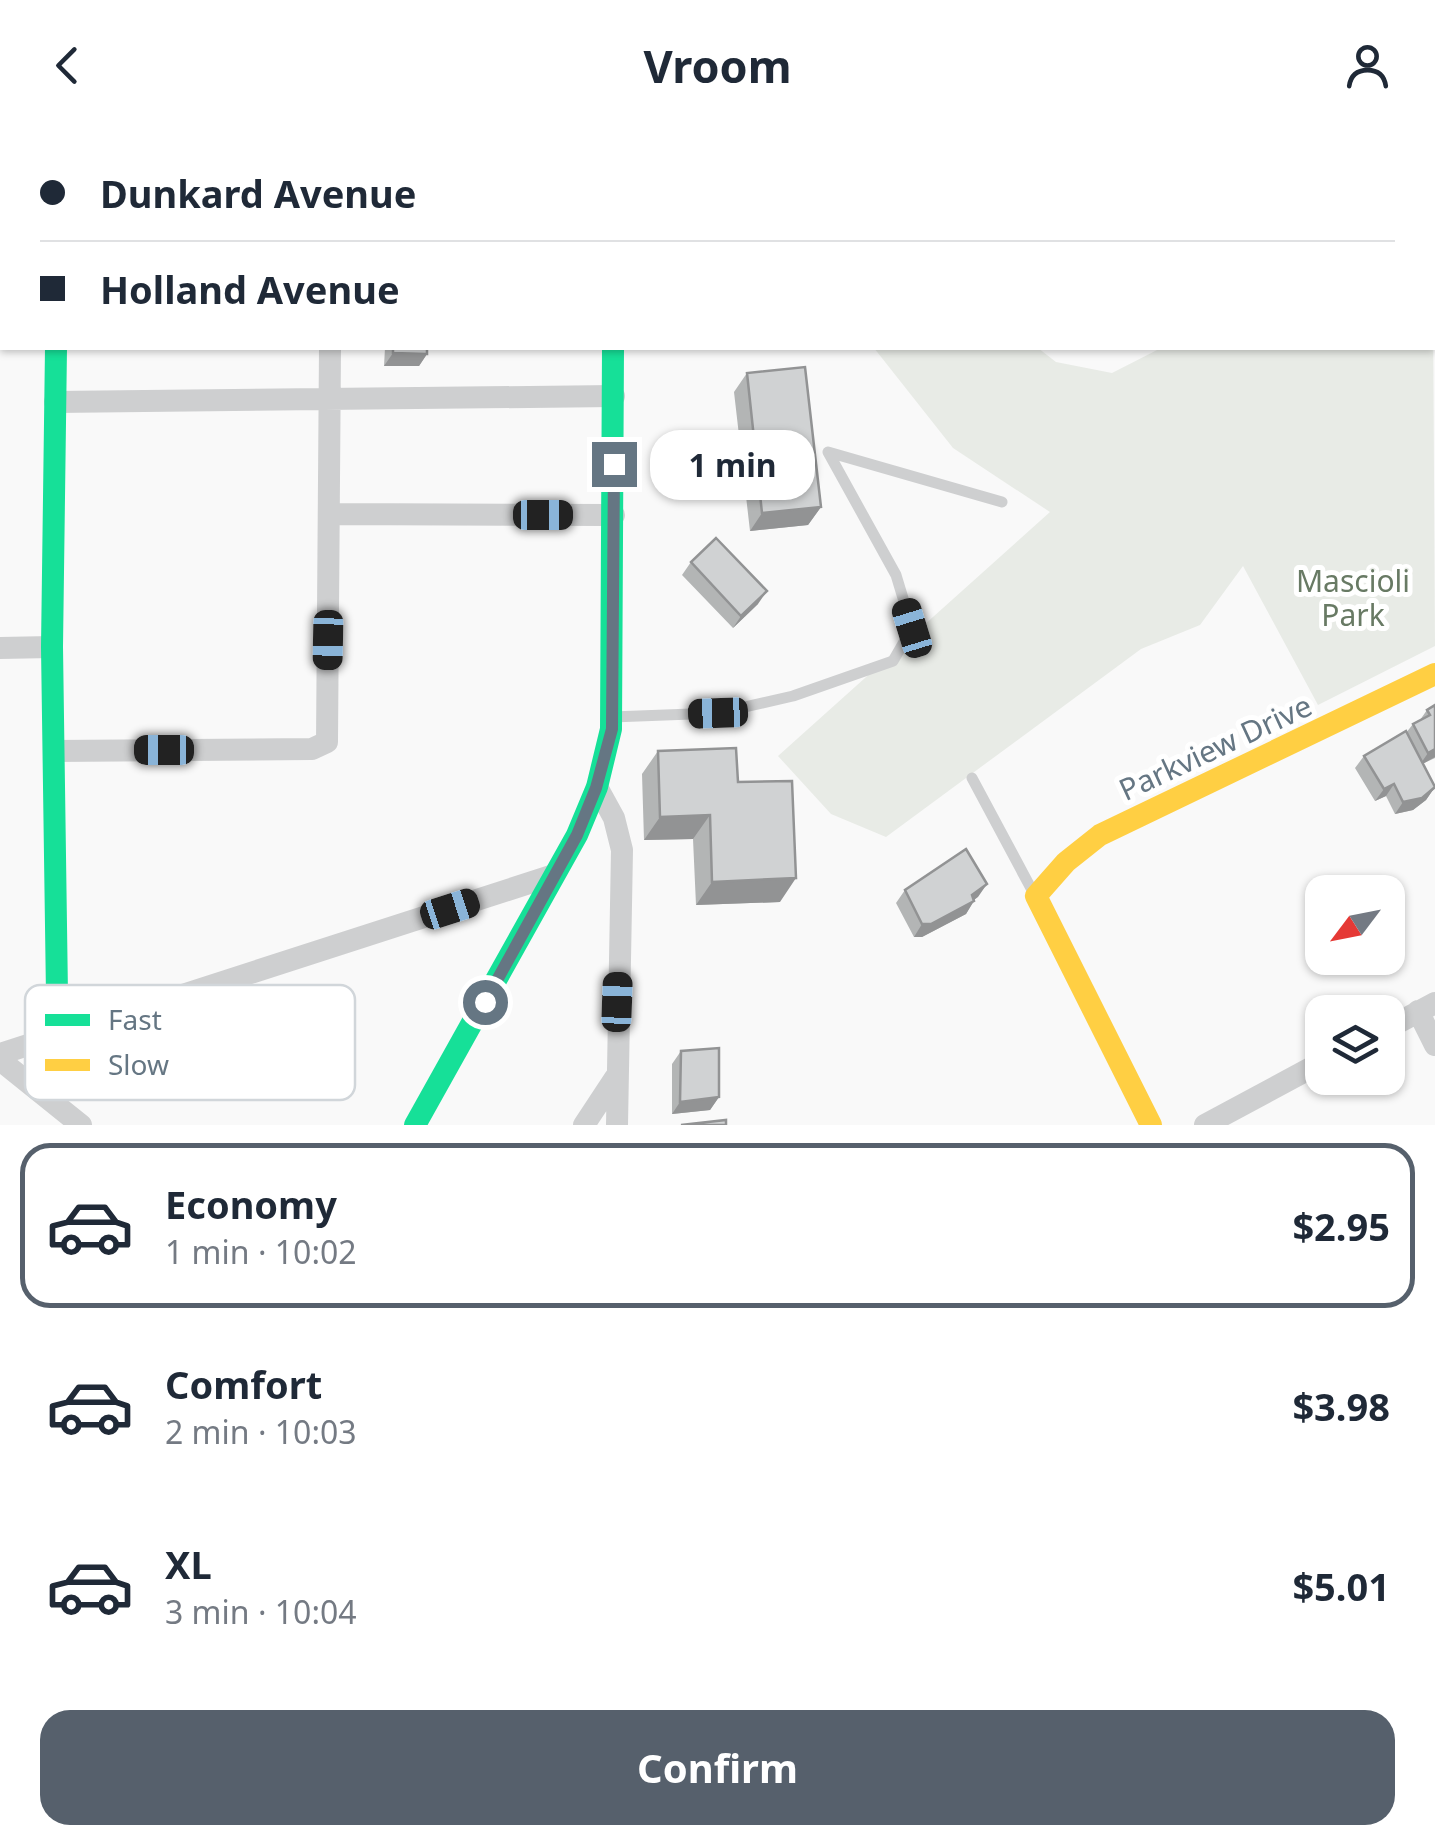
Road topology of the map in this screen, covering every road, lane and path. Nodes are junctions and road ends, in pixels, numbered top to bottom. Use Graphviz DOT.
graph roads {
  1 [pos="56,350"];
  2 [pos="330,350"];
  3 [pos="613,350"];
  4 [pos="614,396"];
  5 [pos="330,398"];
  6 [pos="55,402"];
  7 [pos="1002,502"];
  8 [pos="330,514"];
  9 [pos="614,515"];
  10 [pos="52,647"];
  11 [pos="0,648"];
  12 [pos="1435,674"];
  13 [pos="612,717"];
  14 [pos="54,751"];
  15 [pos="972,778"];
  16 [pos="596,788"];
  17 [pos="554,876"];
  18 [pos="1036,896"];
  19 [pos="57,985"];
  20 [pos="215,985"];
  21 [pos="1426,1007"];
  22 [pos="1435,1045"];
  23 [pos="25,1048"];
  24 [pos="0,1057"];
  25 [pos="1305,1071"];
  26 [pos="25,1078"];
  27 [pos="614,1078"];
  28 [pos="51,1100"];
  29 [pos="81,1125"];
  30 [pos="415,1125"];
  31 [pos="584,1125"];
  32 [pos="616,1125"];
  33 [pos="1151,1125"];
  34 [pos="1206,1125"];
  1 -- 6 [label="street"];
  2 -- 5 [label="street"];
  3 -- 4 [label="street"];
  4 -- 5 [label="street"];
  4 -- 9 [label="street"];
  5 -- 6 [label="street"];
  5 -- 8 [label="street"];
  6 -- 10 [label="street"];
  7 -- 13 [label="lane"];
  8 -- 9 [label="street"];
  8 -- 14 [label="street"];
  9 -- 13 [label="street"];
  10 -- 11 [label="street"];
  10 -- 14 [label="street"];
  12 -- 18 [label="street, Parkview Drive"];
  13 -- 16 [label="street"];
  14 -- 19 [label="street"];
  15 -- 18 [label="lane"];
  16 -- 17 [label="street"];
  16 -- 27 [label="street"];
  17 -- 20 [label="street"];
  17 -- 30 [label="street"];
  18 -- 33 [label="street"];
  21 -- 22 [label="street"];
  23 -- 24 [label="street"];
  24 -- 26 [label="street"];
  25 -- 34 [label="street"];
  27 -- 31 [label="street"];
  27 -- 32 [label="street"];
  28 -- 29 [label="street"];
}
